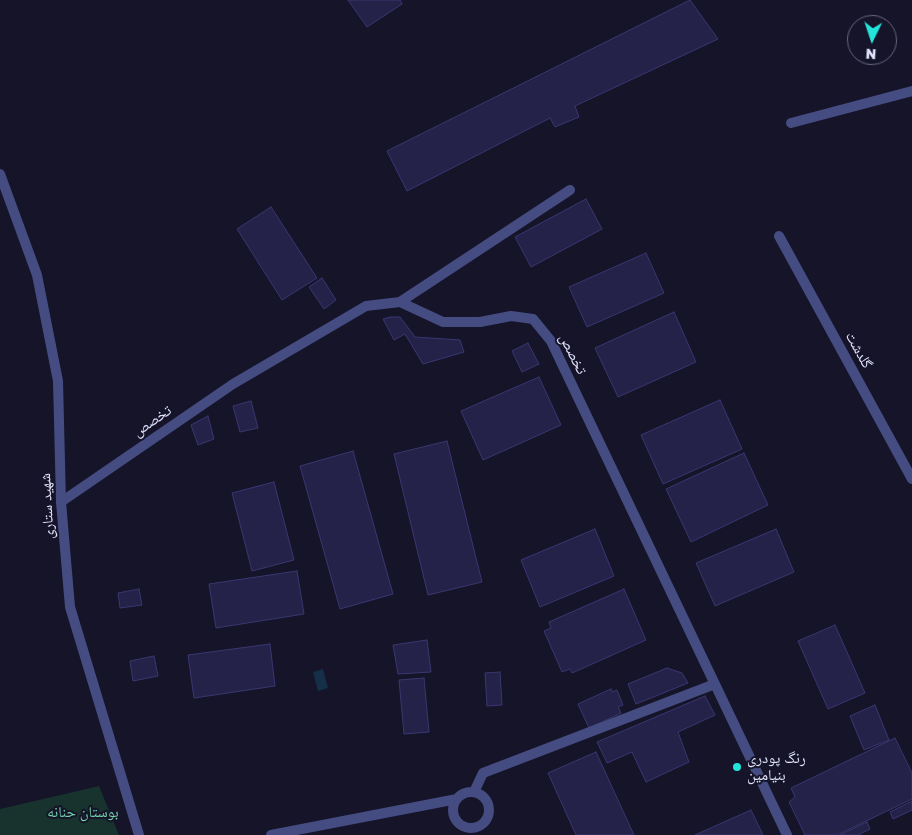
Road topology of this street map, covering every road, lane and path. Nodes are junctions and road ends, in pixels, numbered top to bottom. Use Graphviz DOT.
graph roads {
  1 [pos="912,91"];
  2 [pos="790,124"];
  3 [pos="0,174"];
  4 [pos="570,190"];
  5 [pos="779,236"];
  6 [pos="400,302"];
  7 [pos="912,479"];
  8 [pos="61,502"];
  9 [pos="715,684"];
  10 [pos="474,792"];
  11 [pos="457,799"];
  12 [pos="139,835"];
  13 [pos="271,835"];
  14 [pos="788,835"];
  1 -- 2 [label="street"];
  3 -- 8 [label="street, شهید ستاری"];
  4 -- 6 [label="street"];
  5 -- 7 [label="street, گلدشت"];
  6 -- 8 [label="street, تخصص"];
  6 -- 9 [label="street, تخصص"];
  8 -- 12 [label="street, شهید ستاری"];
  9 -- 10 [label="street"];
  9 -- 14 [label="street, تخصص"];
  10 -- 11 [label="street"];
  10 -- 11 [label="street"];
  11 -- 13 [label="street"];
}
